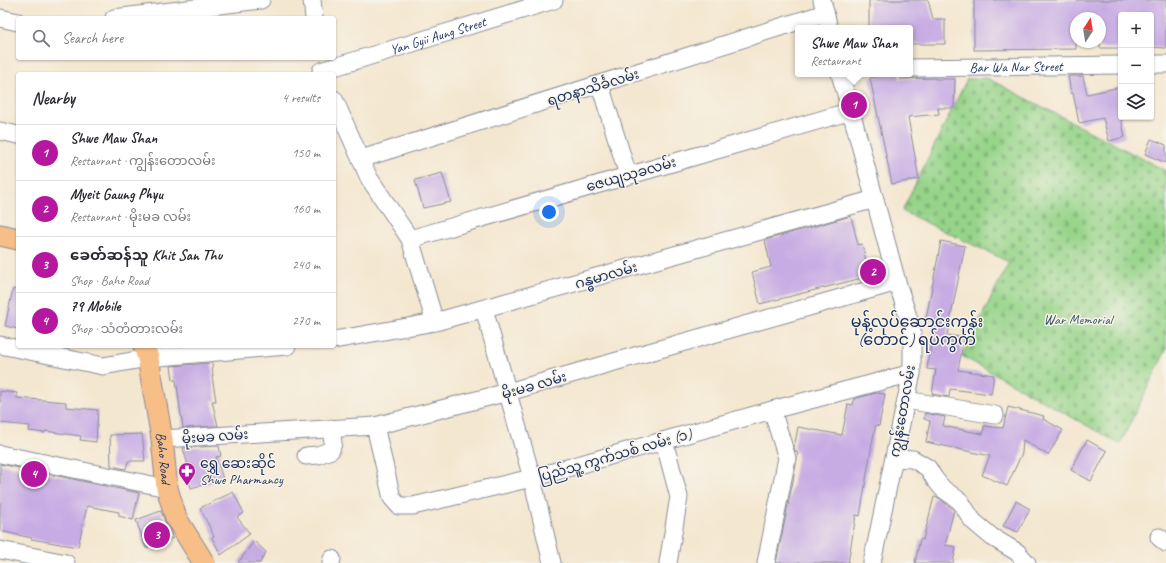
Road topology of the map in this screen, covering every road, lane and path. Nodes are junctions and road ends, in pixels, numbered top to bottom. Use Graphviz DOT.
graph roads {
  1 [pos="262,0"];
  2 [pos="312,0"];
  3 [pos="554,0"];
  4 [pos="825,14"];
  5 [pos="130,16"];
  6 [pos="314,16"];
  7 [pos="0,18"];
  8 [pos="16,22"];
  9 [pos="1118,64"];
  10 [pos="1154,64"];
  11 [pos="1166,64"];
  12 [pos="321,68"];
  13 [pos="913,68"];
  14 [pos="841,77"];
  15 [pos="600,85"];
  16 [pos="336,103"];
  17 [pos="851,111"];
  18 [pos="0,131"];
  19 [pos="16,135"];
  20 [pos="361,159"];
  21 [pos="628,175"];
  22 [pos="875,199"];
  23 [pos="0,235"];
  24 [pos="16,239"];
  25 [pos="410,239"];
  26 [pos="897,282"];
  27 [pos="484,309"];
  28 [pos="434,322"];
  29 [pos="336,340"];
  30 [pos="0,345"];
  31 [pos="240,348"];
  32 [pos="146,352"];
  33 [pos="912,372"];
  34 [pos="508,392"];
  35 [pos="906,400"];
  36 [pos="772,410"];
  37 [pos="995,415"];
  38 [pos="375,426"];
  39 [pos="331,429"];
  40 [pos="162,439"];
  41 [pos="664,441"];
  42 [pos="0,454"];
  43 [pos="306,456"];
  44 [pos="894,458"];
  45 [pos="532,478"];
  46 [pos="167,488"];
  47 [pos="0,550"];
  48 [pos="66,563"];
  49 [pos="204,563"];
  50 [pos="552,563"];
  51 [pos="668,563"];
  52 [pos="766,563"];
  53 [pos="872,563"];
  54 [pos="1027,563"];
  1 -- 5 [label="street"];
  2 -- 6 [label="street"];
  3 -- 12 [label="street, Yan Gyii Aung Street"];
  4 -- 15 [label="street, ရတနာသိင်္ခလမ်း"];
  7 -- 8 [label="street"];
  9 -- 13 [label="street, Bar Wa Nar Street"];
  10 -- 11 [label="street"];
  14 -- 17 [label="street, ကျွန်းတောလမ်း"];
  15 -- 20 [label="street, ရတနာသိင်္ခလမ်း"];
  15 -- 21 [label="street"];
  16 -- 20 [label="street"];
  17 -- 21 [label="street, ဇေယျသုခလမ်း"];
  17 -- 22 [label="street, ကျွန်းတောလမ်း"];
  18 -- 19 [label="street"];
  20 -- 25 [label="street"];
  21 -- 25 [label="street, ဇေယျသုခလမ်း"];
  22 -- 26 [label="street, ကျွန်းတောလမ်း"];
  22 -- 27 [label="street, ဂန္ဓမာလမ်း"];
  23 -- 24 [label="main road"];
  25 -- 28 [label="street"];
  26 -- 33 [label="street, ကျွန်းတောလမ်း"];
  26 -- 34 [label="street, မိုးမခ လမ်း"];
  27 -- 28 [label="street, ဂန္ဓမာလမ်း"];
  27 -- 34 [label="street"];
  28 -- 29 [label="street, ဂန္ဓမာလမ်း"];
  30 -- 32 [label="street"];
  31 -- 32 [label="street"];
  32 -- 40 [label="main road, Baho Road"];
  33 -- 35 [label="street, ကျွန်းတောလမ်း"];
  33 -- 36 [label="street, ပြည်သူ့ ကွက်သစ် လမ်း (၁)"];
  34 -- 38 [label="street, မိုးမခ လမ်း"];
  34 -- 45 [label="street"];
  35 -- 37 [label="street"];
  35 -- 44 [label="street, ကျွန်းတောလမ်း"];
  36 -- 41 [label="street, ပြည်သူ့ ကွက်သစ် လမ်း (၁)"];
  36 -- 52 [label="street"];
  38 -- 39 [label="street, မိုးမခ လမ်း"];
  38 -- 45 [label="street, ပြည်သူ့ ကွက်သစ် လမ်း (၁)"];
  39 -- 40 [label="street, မိုးမခ လမ်း"];
  39 -- 43 [label="street"];
  40 -- 46 [label="main road, Baho Road"];
  41 -- 45 [label="street, ပြည်သူ့ ကွက်သစ် လမ်း (၁)"];
  41 -- 51 [label="street"];
  42 -- 46 [label="street"];
  44 -- 53 [label="street, ကျွန်းတောလမ်း"];
  44 -- 54 [label="street"];
  45 -- 50 [label="street"];
  46 -- 49 [label="main road, Baho Road"];
  47 -- 48 [label="street"];
}
